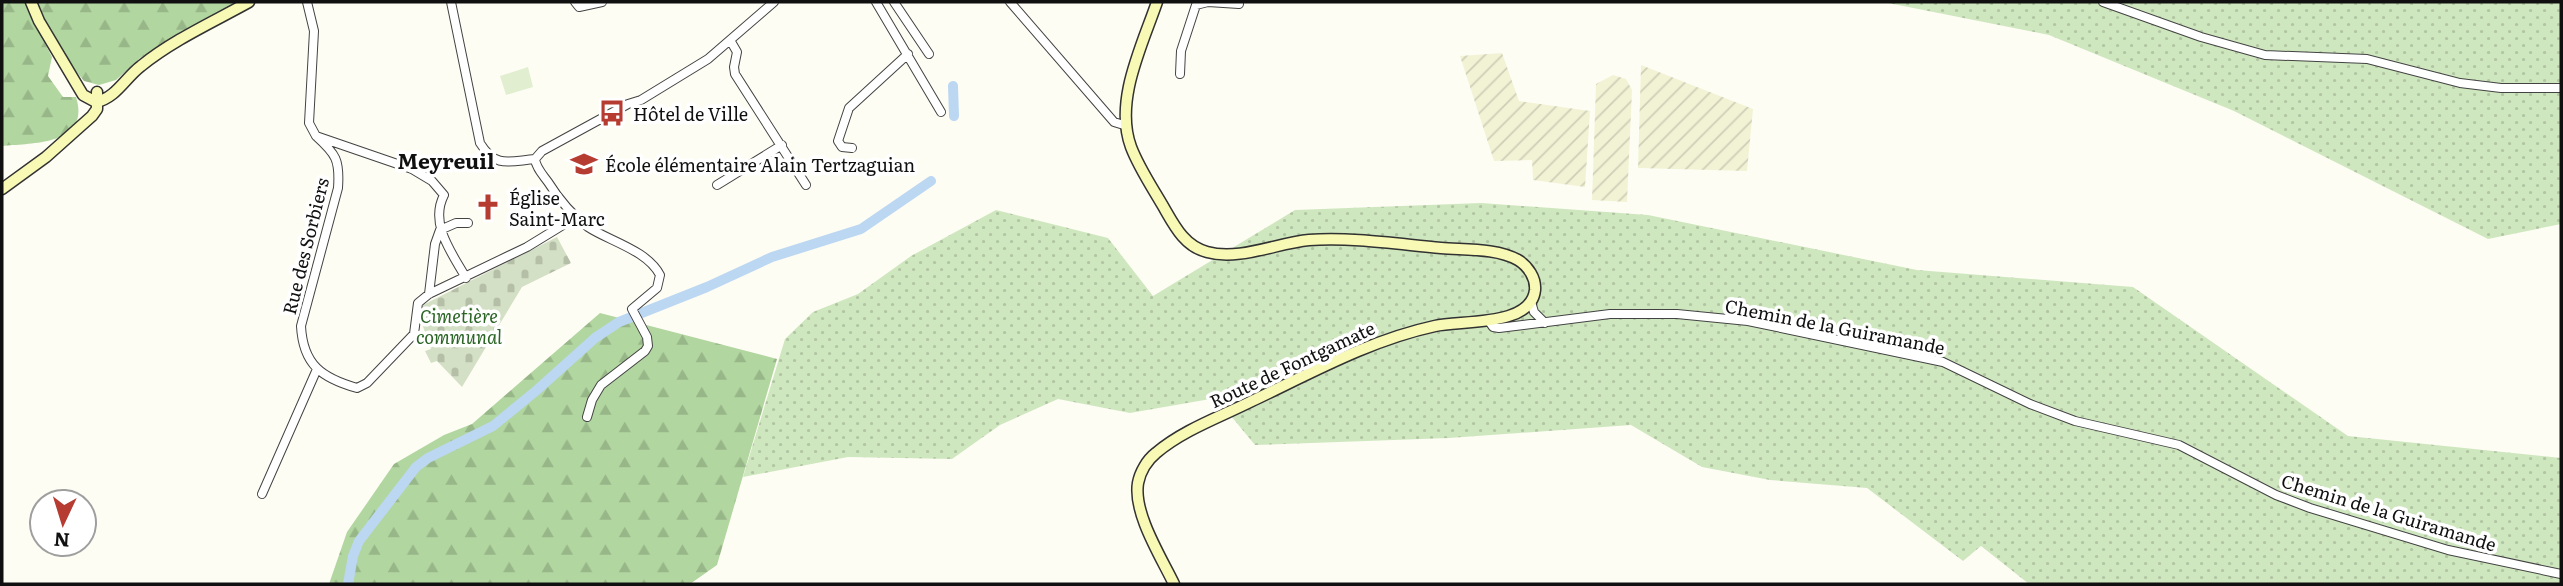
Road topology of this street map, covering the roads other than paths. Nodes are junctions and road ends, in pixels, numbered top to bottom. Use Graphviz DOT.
graph roads {
  1 [pos="32,2"];
  2 [pos="249,2"];
  3 [pos="307,2"];
  4 [pos="575,2"];
  5 [pos="602,2"];
  6 [pos="774,2"];
  7 [pos="876,2"];
  8 [pos="894,2"];
  9 [pos="1010,2"];
  10 [pos="1157,2"];
  11 [pos="2103,2"];
  12 [pos="454,3"];
  13 [pos="1238,4"];
  14 [pos="730,40"];
  15 [pos="908,54"];
  16 [pos="929,54"];
  17 [pos="1180,74"];
  18 [pos="2561,88"];
  19 [pos="96,97"];
  20 [pos="941,112"];
  21 [pos="1127,126"];
  22 [pos="316,136"];
  23 [pos="782,145"];
  24 [pos="852,148"];
  25 [pos="535,159"];
  26 [pos="716,185"];
  27 [pos="806,185"];
  28 [pos="2,189"];
  29 [pos="576,217"];
  30 [pos="468,223"];
  31 [pos="440,230"];
  32 [pos="466,278"];
  33 [pos="429,295"];
  34 [pos="1531,302"];
  35 [pos="1488,320"];
  36 [pos="1545,323"];
  37 [pos="317,369"];
  38 [pos="587,417"];
  39 [pos="262,494"];
  40 [pos="2561,574"];
  41 [pos="1174,584"];
  1 -- 19 [label="street"];
  2 -- 19 [label="street"];
  3 -- 22 [label="street"];
  4 -- 5 [label="street"];
  6 -- 14 [label="street"];
  7 -- 15 [label="street"];
  8 -- 16 [label="street"];
  9 -- 21 [label="street"];
  10 -- 21 [label="street"];
  11 -- 18 [label="street"];
  12 -- 25 [label="street"];
  13 -- 17 [label="street"];
  14 -- 23 [label="street"];
  14 -- 25 [label="street"];
  15 -- 20 [label="street"];
  15 -- 24 [label="street"];
  19 -- 28 [label="street"];
  21 -- 34 [label="street"];
  22 -- 31 [label="street"];
  22 -- 37 [label="street, Rue des Sorbiers"];
  23 -- 26 [label="street"];
  23 -- 27 [label="street"];
  25 -- 29 [label="street"];
  29 -- 32 [label="street"];
  29 -- 38 [label="street"];
  30 -- 31 [label="street"];
  31 -- 32 [label="street"];
  31 -- 33 [label="street"];
  32 -- 33 [label="street"];
  33 -- 37 [label="street"];
  34 -- 35 [label="street, Route de Fontgamate"];
  34 -- 36 [label="street"];
  35 -- 36 [label="street, Chemin de la Guiramande"];
  35 -- 41 [label="street, Route de Fontgamate"];
  36 -- 40 [label="street, Chemin de la Guiramande"];
  37 -- 39 [label="street"];
}
